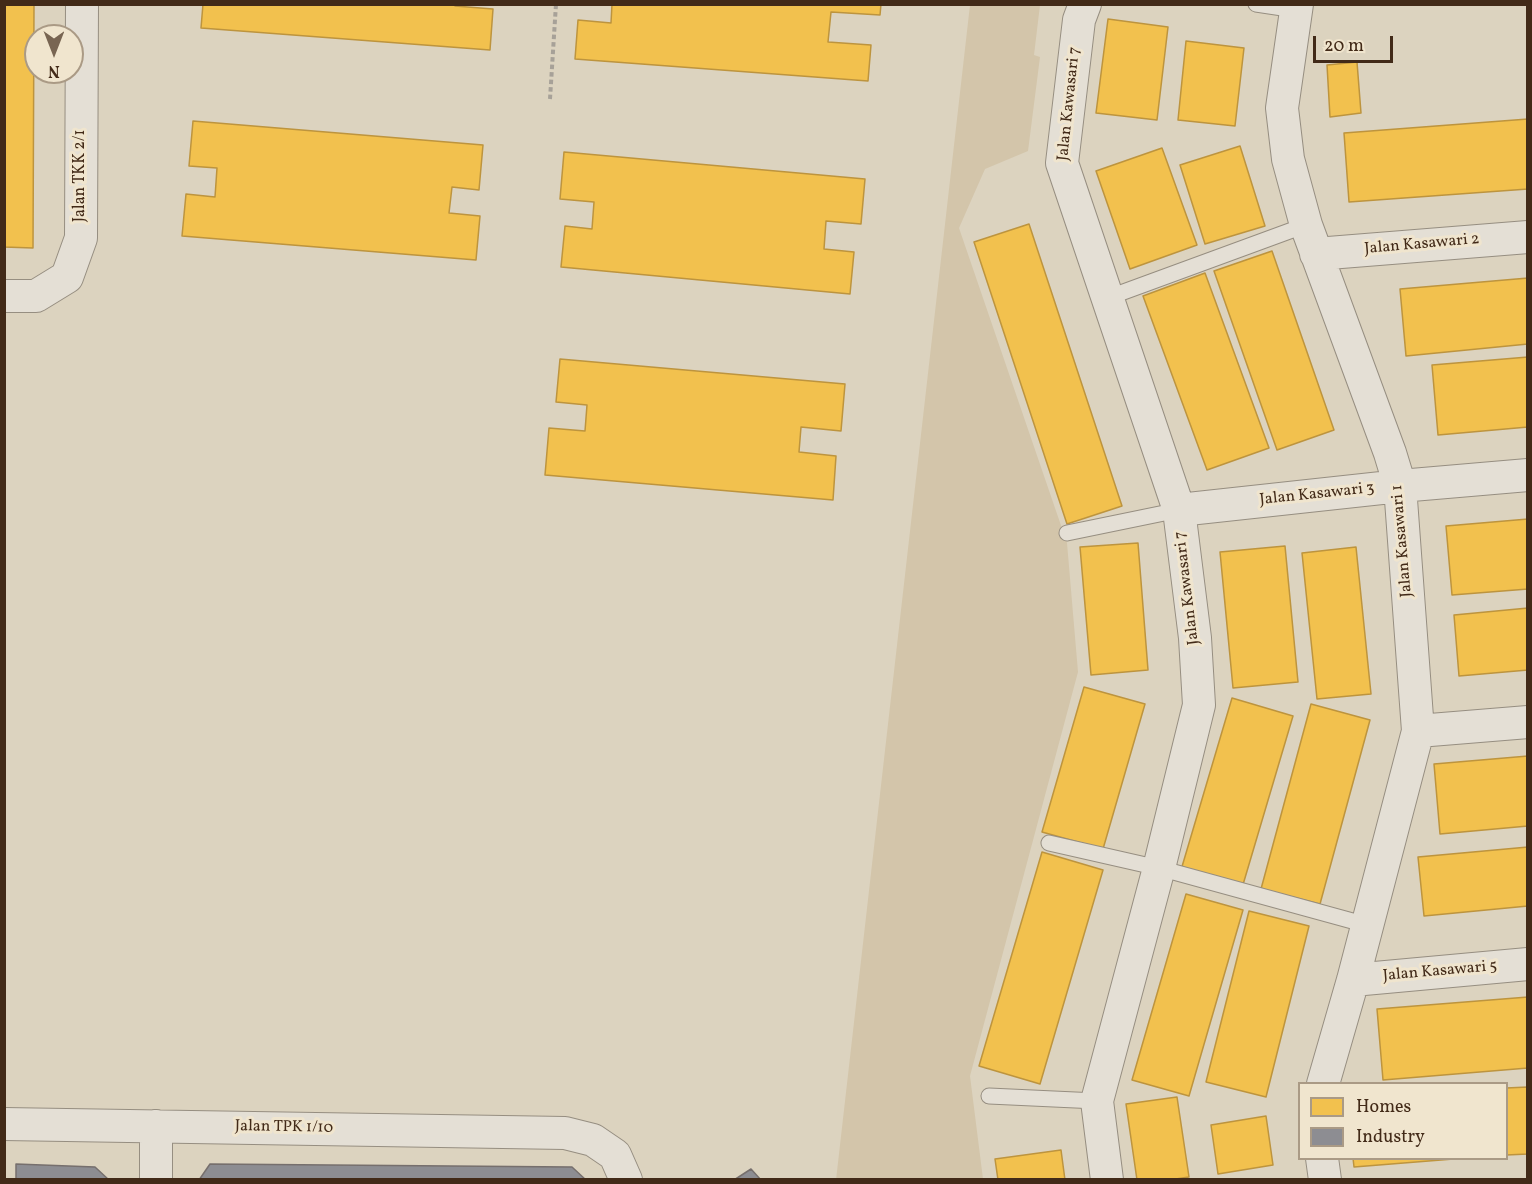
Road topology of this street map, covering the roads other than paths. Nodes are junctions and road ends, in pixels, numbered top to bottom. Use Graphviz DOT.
graph roads {
  1 [pos="82,4"];
  2 [pos="1085,4"];
  3 [pos="1256,4"];
  4 [pos="1296,7"];
  5 [pos="1527,237"];
  6 [pos="1311,240"];
  7 [pos="4,296"];
  8 [pos="1107,298"];
  9 [pos="1527,475"];
  10 [pos="1400,486"];
  11 [pos="1179,510"];
  12 [pos="1067,532"];
  13 [pos="1527,722"];
  14 [pos="1418,731"];
  15 [pos="1048,843"];
  16 [pos="1159,868"];
  17 [pos="1367,925"];
  18 [pos="1527,964"];
  19 [pos="1353,980"];
  20 [pos="1323,1082"];
  21 [pos="989,1096"];
  22 [pos="1097,1101"];
  23 [pos="4,1124"];
  24 [pos="156,1126"];
  25 [pos="1322,1160"];
  26 [pos="156,1179"];
  27 [pos="626,1179"];
  28 [pos="1107,1179"];
  29 [pos="1325,1179"];
  1 -- 7 [label="street, Jalan TKK 2/1"];
  2 -- 8 [label="street, Jalan Kawasari 7"];
  3 -- 4 [label="lane"];
  4 -- 6 [label="street, Jalan Kasawari 1"];
  5 -- 6 [label="street, Jalan Kasawari 2"];
  6 -- 8 [label="lane"];
  6 -- 10 [label="street, Jalan Kasawari 1"];
  8 -- 11 [label="street, Jalan Kawasari 7"];
  9 -- 10 [label="street, Jalan Kasawari 3"];
  10 -- 11 [label="street, Jalan Kasawari 3"];
  10 -- 14 [label="street, Jalan Kasawari 1"];
  11 -- 12 [label="lane"];
  11 -- 16 [label="street, Jalan Kawasari 7"];
  13 -- 14 [label="street"];
  14 -- 17 [label="street, Jalan Kasawari 1"];
  15 -- 16 [label="lane"];
  16 -- 17 [label="lane"];
  16 -- 22 [label="street, Jalan Kawasari 7"];
  17 -- 19 [label="street, Jalan Kasawari 1"];
  18 -- 19 [label="street, Jalan Kasawari 5"];
  19 -- 20 [label="street, Jalan Kasawari 1"];
  21 -- 22 [label="lane"];
  22 -- 28 [label="street, Jalan Kawasari 7"];
  23 -- 24 [label="street, Jalan TPK 1/10"];
  24 -- 26 [label="street"];
  24 -- 27 [label="street, Jalan TPK 1/10"];
  25 -- 29 [label="street"];
}
